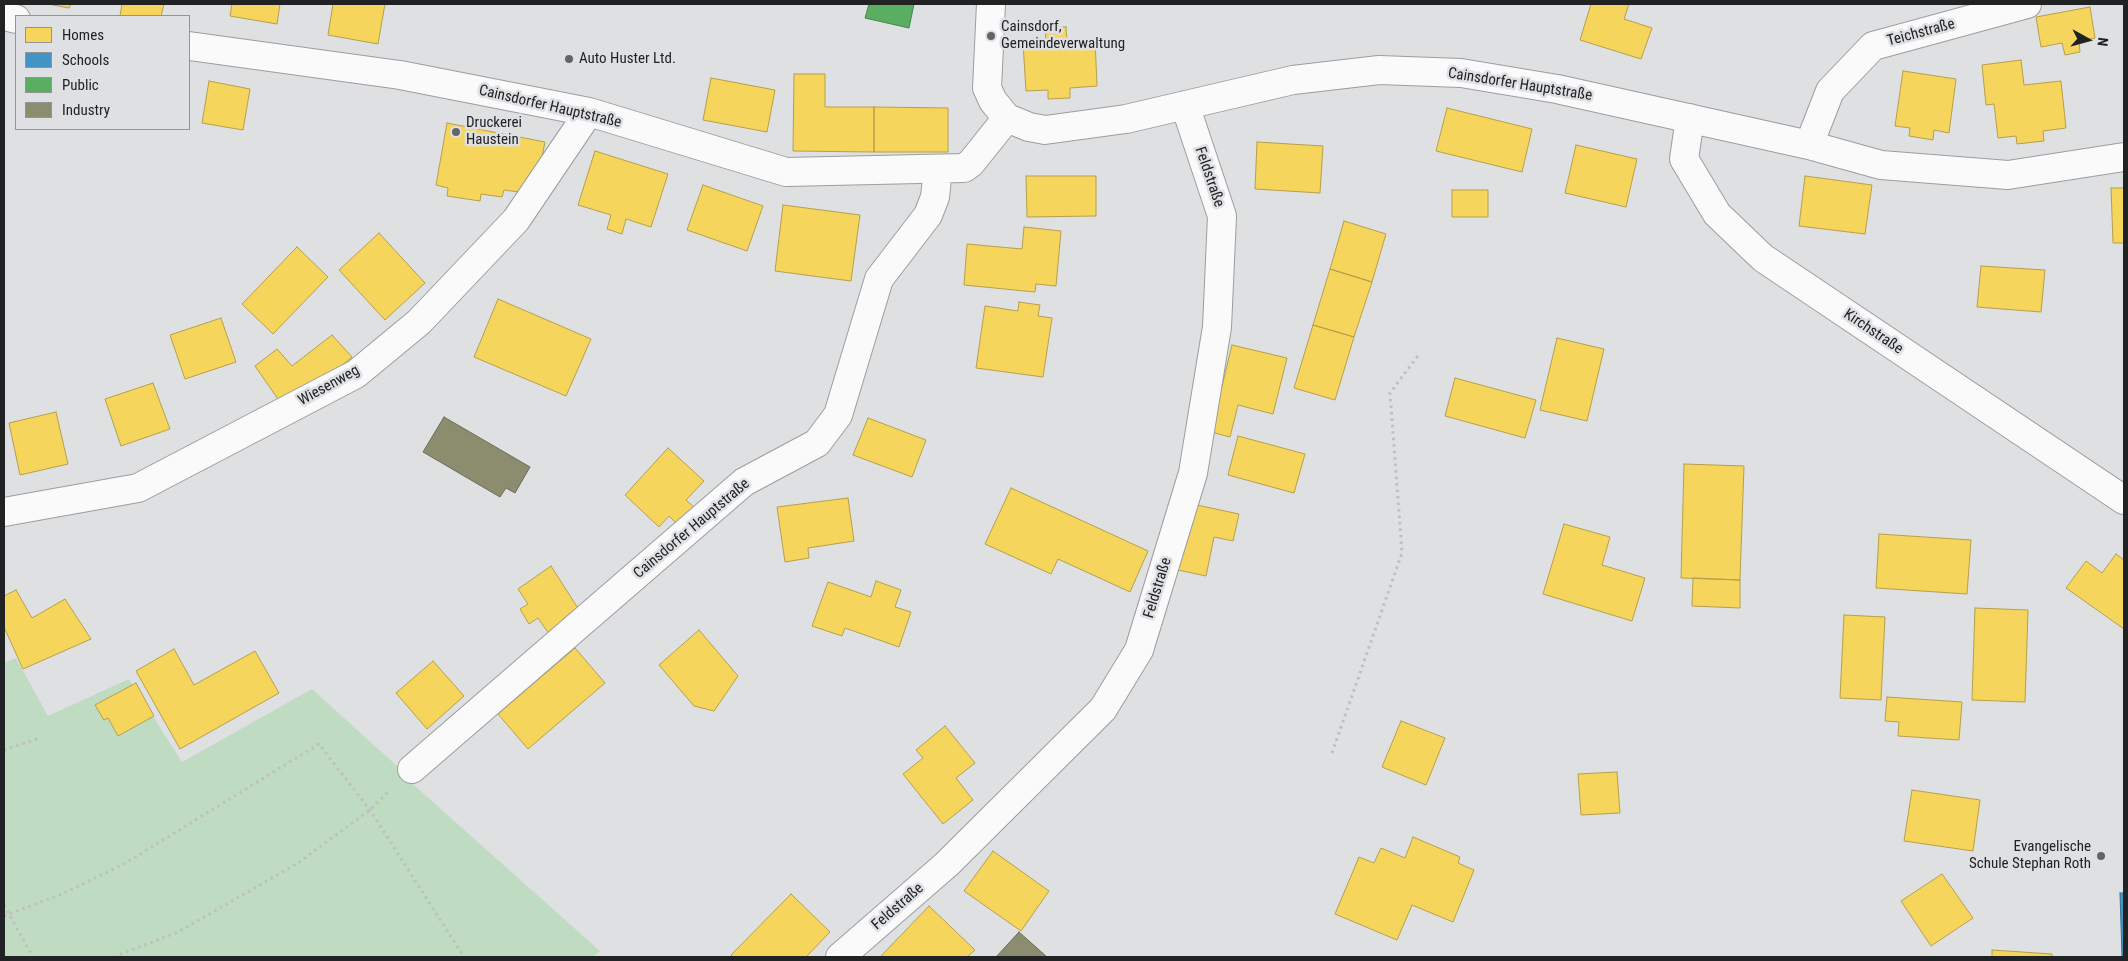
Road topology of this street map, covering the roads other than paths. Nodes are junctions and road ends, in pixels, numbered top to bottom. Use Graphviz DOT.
graph roads {
  1 [pos="990,4"];
  2 [pos="2027,4"];
  3 [pos="190,46"];
  4 [pos="1184,106"];
  5 [pos="589,112"];
  6 [pos="1007,118"];
  7 [pos="1690,118"];
  8 [pos="1809,145"];
  9 [pos="2124,157"];
  10 [pos="938,169"];
  11 [pos="2124,500"];
  12 [pos="4,512"];
  13 [pos="412,769"];
  14 [pos="840,957"];
  1 -- 6 [label="street"];
  2 -- 8 [label="street, Teichstraße"];
  3 -- 5 [label="street, Cainsdorfer Hauptstraße"];
  4 -- 6 [label="street, Cainsdorfer Hauptstraße"];
  4 -- 7 [label="street, Cainsdorfer Hauptstraße"];
  4 -- 14 [label="street, Feldstraße"];
  5 -- 10 [label="street, Cainsdorfer Hauptstraße"];
  5 -- 12 [label="street, Wiesenweg"];
  6 -- 10 [label="street, Cainsdorfer Hauptstraße"];
  7 -- 8 [label="street, Cainsdorfer Hauptstraße"];
  7 -- 11 [label="street, Kirchstraße"];
  8 -- 9 [label="street, Cainsdorfer Hauptstraße"];
  10 -- 13 [label="street, Cainsdorfer Hauptstraße"];
}
